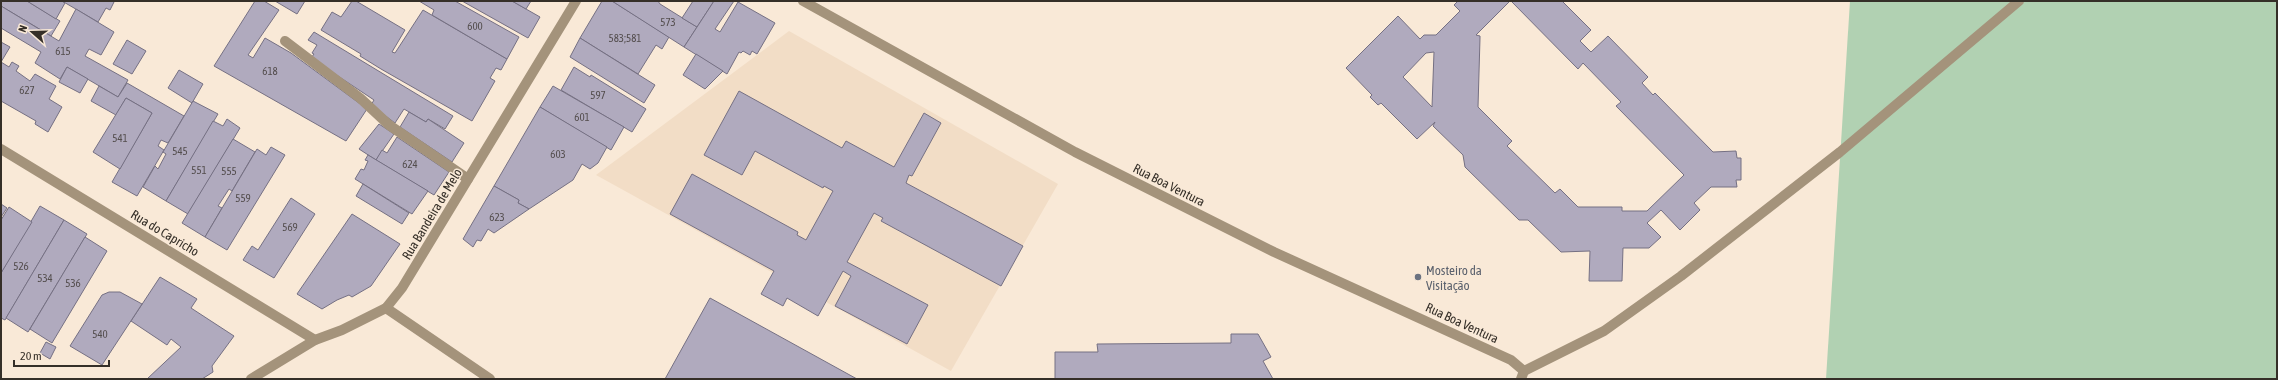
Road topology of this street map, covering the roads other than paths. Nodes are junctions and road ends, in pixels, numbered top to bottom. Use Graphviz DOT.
graph roads {
  1 [pos="576,1"];
  2 [pos="803,1"];
  3 [pos="2019,1"];
  4 [pos="285,41"];
  5 [pos="1,148"];
  6 [pos="468,179"];
  7 [pos="386,308"];
  8 [pos="315,340"];
  9 [pos="1523,375"];
  10 [pos="251,379"];
  11 [pos="490,379"];
  1 -- 6 [label="street, Rua Bandeira de Melo"];
  2 -- 9 [label="street, Rua Boa Ventura"];
  3 -- 9 [label="street"];
  4 -- 6 [label="street"];
  5 -- 8 [label="street, Rua do Capricho"];
  6 -- 7 [label="street, Rua Bandeira de Melo"];
  7 -- 8 [label="street, Rua Bandeira de Melo"];
  7 -- 11 [label="street"];
  8 -- 10 [label="street, Rua Bandeira de Melo"];
}
